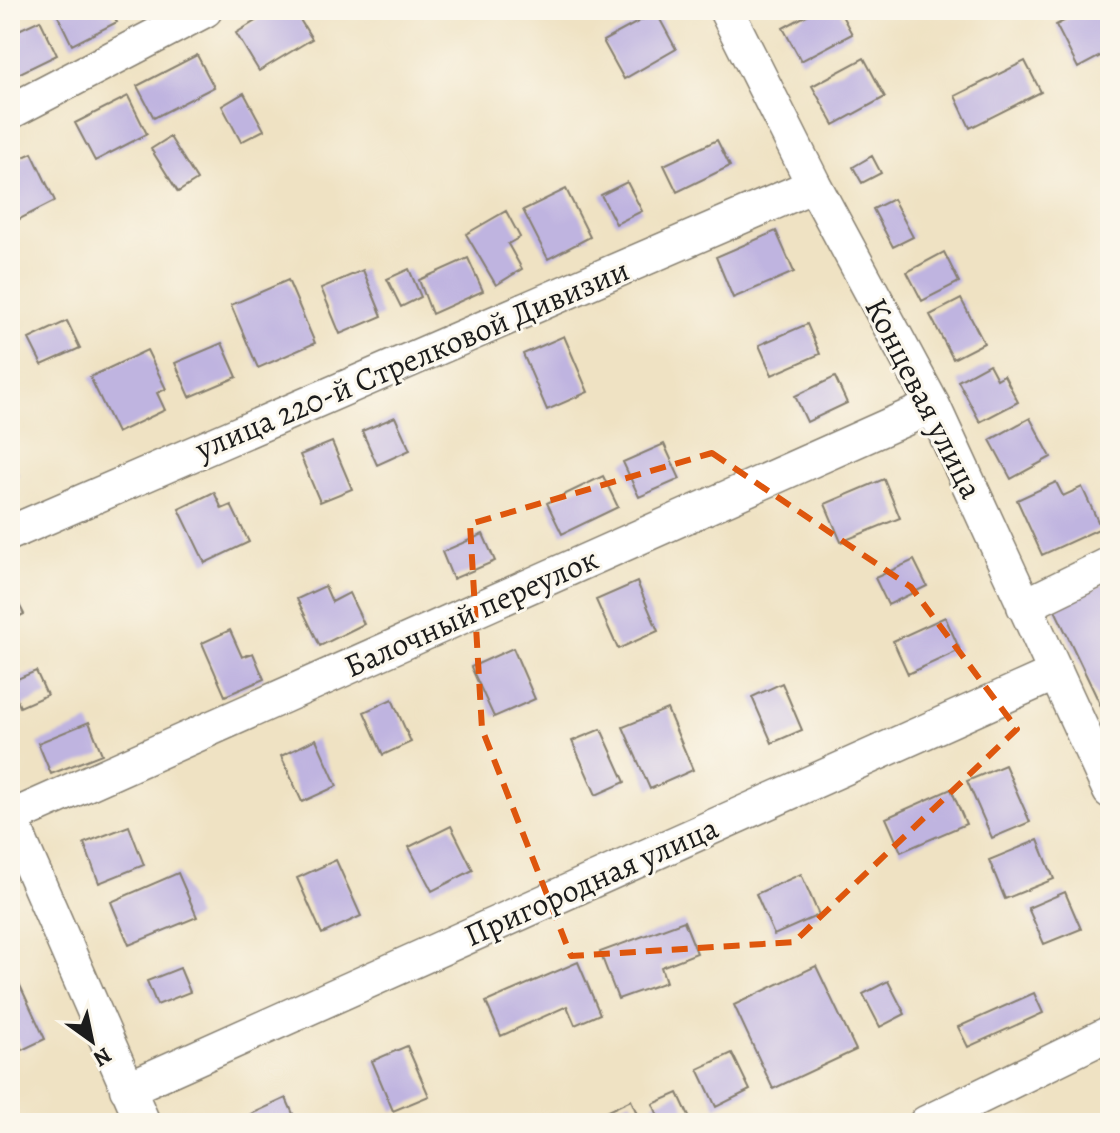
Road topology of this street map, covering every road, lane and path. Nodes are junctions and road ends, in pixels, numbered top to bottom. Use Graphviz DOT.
graph roads {
  1 [pos="205,10"];
  2 [pos="726,10"];
  3 [pos="10,112"];
  4 [pos="814,185"];
  5 [pos="933,406"];
  6 [pos="10,533"];
  7 [pos="1110,564"];
  8 [pos="1024,606"];
  9 [pos="1056,673"];
  10 [pos="1110,791"];
  11 [pos="10,818"];
  12 [pos="1110,1033"];
  13 [pos="127,1089"];
  14 [pos="143,1123"];
  15 [pos="926,1123"];
  1 -- 3 [label="street"];
  2 -- 4 [label="street, Концевая улица"];
  4 -- 5 [label="street, Концевая улица"];
  4 -- 6 [label="street, улица 220-й Стрелковой Дивизии"];
  5 -- 8 [label="street, Концевая улица"];
  5 -- 11 [label="street, Балочный переулок"];
  7 -- 8 [label="street"];
  8 -- 9 [label="street, Концевая улица"];
  9 -- 10 [label="street, Концевая улица"];
  9 -- 13 [label="street, Пригородная улица"];
  11 -- 13 [label="street"];
  12 -- 15 [label="street"];
  13 -- 14 [label="street"];
}
